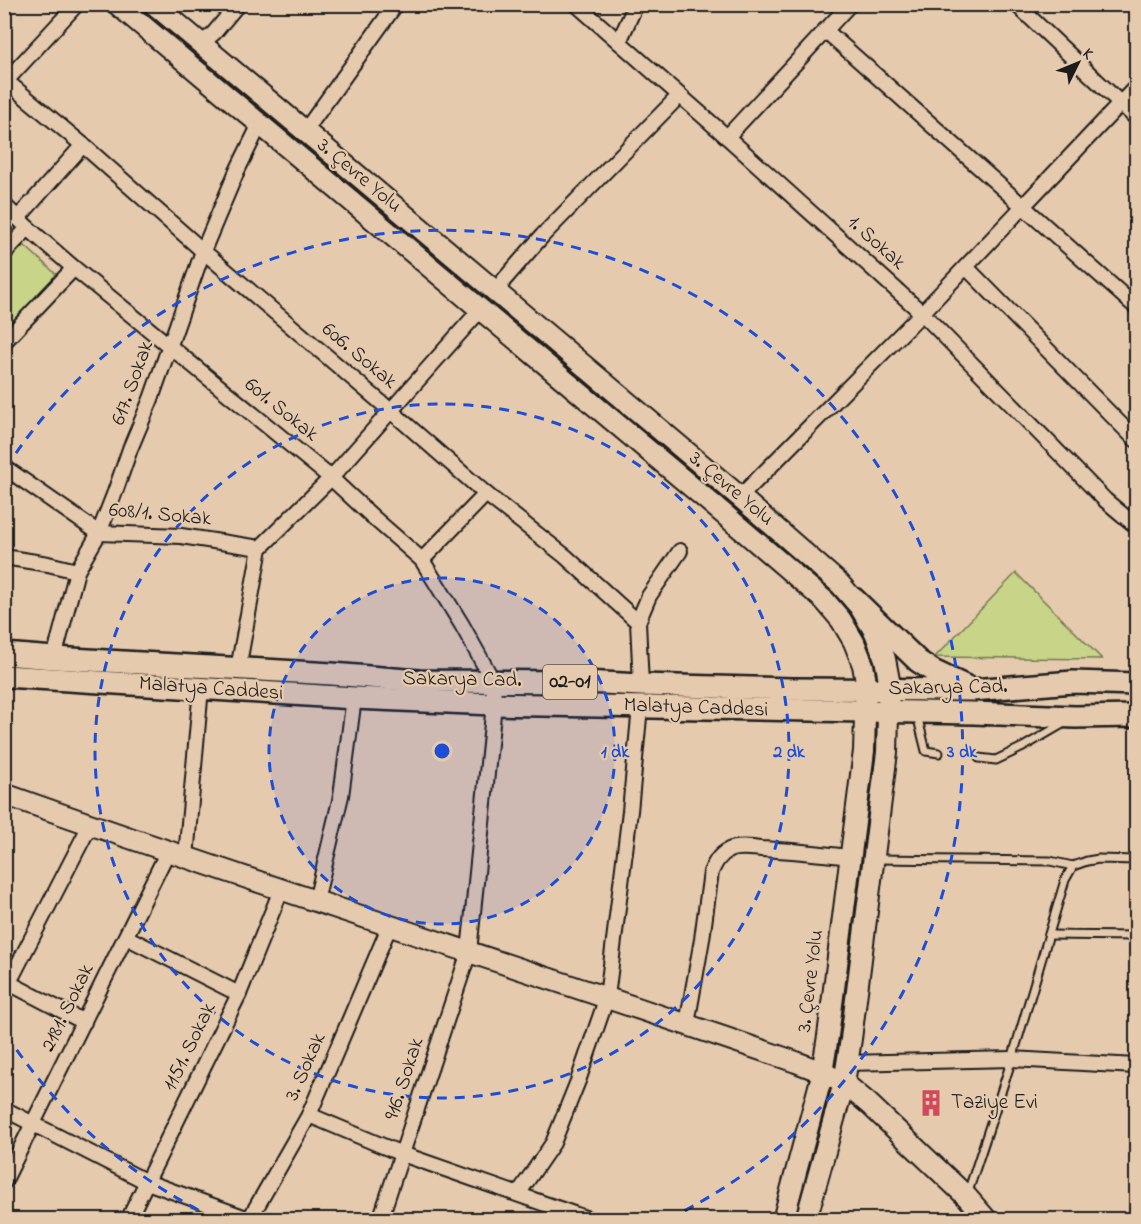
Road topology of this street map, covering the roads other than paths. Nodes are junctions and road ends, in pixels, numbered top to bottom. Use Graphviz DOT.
graph roads {
  1 [pos="77,4"];
  2 [pos="117,4"];
  3 [pos="154,4"];
  4 [pos="238,4"];
  5 [pos="396,4"];
  6 [pos="576,4"];
  7 [pos="636,4"];
  8 [pos="850,4"];
  9 [pos="1016,4"];
  10 [pos="1031,9"];
  11 [pos="825,30"];
  12 [pos="619,42"];
  13 [pos="201,44"];
  14 [pos="5,82"];
  15 [pos="1137,87"];
  16 [pos="679,96"];
  17 [pos="1120,103"];
  18 [pos="1137,118"];
  19 [pos="260,124"];
  20 [pos="305,131"];
  21 [pos="727,136"];
  22 [pos="83,145"];
  23 [pos="4,205"];
  24 [pos="1023,207"];
  25 [pos="18,218"];
  26 [pos="28,228"];
  27 [pos="203,251"];
  28 [pos="4,253"];
  29 [pos="966,267"];
  30 [pos="74,268"];
  31 [pos="498,294"];
  32 [pos="1137,307"];
  33 [pos="481,309"];
  34 [pos="922,313"];
  35 [pos="4,342"];
  36 [pos="169,345"];
  37 [pos="391,411"];
  38 [pos="1137,440"];
  39 [pos="4,467"];
  40 [pos="331,478"];
  41 [pos="486,494"];
  42 [pos="740,498"];
  43 [pos="1137,526"];
  44 [pos="99,533"];
  45 [pos="260,548"];
  46 [pos="680,551"];
  47 [pos="4,557"];
  48 [pos="422,560"];
  49 [pos="77,571"];
  50 [pos="854,599"];
  51 [pos="638,622"];
  52 [pos="4,654"];
  53 [pos="54,658"];
  54 [pos="238,669"];
  55 [pos="4,676"];
  56 [pos="493,681"];
  57 [pos="1134,681"];
  58 [pos="641,685"];
  59 [pos="201,688"];
  60 [pos="866,689"];
  61 [pos="888,689"];
  62 [pos="973,690"];
  63 [pos="354,699"];
  64 [pos="494,704"];
  65 [pos="640,707"];
  66 [pos="865,712"];
  67 [pos="888,712"];
  68 [pos="916,712"];
  69 [pos="1137,716"];
  70 [pos="1075,717"];
  71 [pos="939,753"];
  72 [pos="979,758"];
  73 [pos="4,794"];
  74 [pos="90,825"];
  75 [pos="177,854"];
  76 [pos="851,857"];
  77 [pos="873,859"];
  78 [pos="1137,860"];
  79 [pos="1073,866"];
  80 [pos="281,890"];
  81 [pos="316,901"];
  82 [pos="390,925"];
  83 [pos="1049,935"];
  84 [pos="1137,936"];
  85 [pos="126,937"];
  86 [pos="469,952"];
  87 [pos="7,987"];
  88 [pos="239,994"];
  89 [pos="607,997"];
  90 [pos="84,1023"];
  91 [pos="687,1024"];
  92 [pos="1012,1059"];
  93 [pos="847,1063"];
  94 [pos="1137,1066"];
  95 [pos="822,1072"];
  96 [pos="844,1083"];
  97 [pos="4,1109"];
  98 [pos="309,1115"];
  99 [pos="34,1124"];
  100 [pos="402,1154"];
  101 [pos="4,1182"];
  102 [pos="147,1182"];
  103 [pos="518,1194"];
  104 [pos="967,1197"];
  105 [pos="249,1219"];
  106 [pos="128,1220"];
  107 [pos="380,1220"];
  108 [pos="591,1220"];
  109 [pos="783,1220"];
  110 [pos="806,1220"];
  111 [pos="987,1220"];
  1 -- 14 [label="street"];
  2 -- 19 [label="main road, 3. Çevre Yolu"];
  3 -- 13 [label="main road, 3. Çevre Yolu"];
  4 -- 13 [label="street"];
  5 -- 20 [label="street"];
  6 -- 12 [label="street, 1. Sokak"];
  7 -- 12 [label="street"];
  8 -- 11 [label="street"];
  9 -- 10 [label="street"];
  10 -- 17 [label="street"];
  11 -- 21 [label="street"];
  11 -- 24 [label="street"];
  12 -- 16 [label="street, 1. Sokak"];
  13 -- 20 [label="main road, 3. Çevre Yolu"];
  14 -- 22 [label="street, 606. Sokak"];
  15 -- 17 [label="street"];
  16 -- 21 [label="street, 1. Sokak"];
  16 -- 31 [label="street"];
  17 -- 18 [label="street"];
  17 -- 24 [label="street"];
  19 -- 27 [label="street, 617. Sokak"];
  19 -- 33 [label="main road, 3. Çevre Yolu"];
  20 -- 31 [label="main road, 3. Çevre Yolu"];
  21 -- 34 [label="street, 1. Sokak"];
  22 -- 25 [label="street"];
  22 -- 27 [label="street, 606. Sokak"];
  23 -- 25 [label="street, 601. Sokak"];
  24 -- 29 [label="street"];
  24 -- 32 [label="street"];
  25 -- 26 [label="street, 601. Sokak"];
  26 -- 28 [label="street"];
  26 -- 30 [label="street, 601. Sokak"];
  27 -- 36 [label="street, 617. Sokak"];
  27 -- 37 [label="street, 606. Sokak"];
  29 -- 34 [label="street"];
  29 -- 38 [label="street"];
  30 -- 35 [label="street"];
  30 -- 36 [label="street, 601. Sokak"];
  31 -- 42 [label="main road, 3. Çevre Yolu"];
  33 -- 37 [label="street"];
  33 -- 60 [label="main road, 3. Çevre Yolu"];
  34 -- 42 [label="street"];
  34 -- 43 [label="street, 1. Sokak"];
  36 -- 40 [label="street, 601. Sokak"];
  36 -- 44 [label="street, 617. Sokak"];
  37 -- 40 [label="street"];
  37 -- 41 [label="street, 606. Sokak"];
  39 -- 44 [label="street, 608/1. Sokak"];
  40 -- 45 [label="street"];
  40 -- 48 [label="street, 601. Sokak"];
  41 -- 48 [label="street"];
  41 -- 51 [label="street, 606. Sokak"];
  42 -- 50 [label="main road, 3. Çevre Yolu"];
  44 -- 45 [label="street, 608/1. Sokak"];
  44 -- 49 [label="street, 617. Sokak"];
  45 -- 54 [label="street"];
  46 -- 51 [label="street"];
  47 -- 49 [label="street"];
  48 -- 56 [label="street, 601. Sokak"];
  49 -- 53 [label="street, 617. Sokak"];
  50 -- 61 [label="main road, 3. Çevre Yolu"];
  50 -- 62 [label="main road"];
  51 -- 58 [label="street"];
  52 -- 53 [label="main road, Sakarya Cad. / 02-01"];
  53 -- 54 [label="main road, Sakarya Cad. / 02-01"];
  54 -- 56 [label="main road, Sakarya Cad. / 02-01"];
  55 -- 59 [label="main road, Malatya Caddesi"];
  56 -- 58 [label="main road, Sakarya Cad. / 02-01"];
  56 -- 64 [label="street, 916. Sokak"];
  57 -- 62 [label="main road, Sakarya Cad. / 02-01"];
  58 -- 60 [label="main road, Sakarya Cad. / 02-01"];
  59 -- 63 [label="main road, Malatya Caddesi"];
  59 -- 75 [label="street"];
  60 -- 61 [label="main road, Sakarya Cad. / 02-01"];
  60 -- 66 [label="main road, 3. Çevre Yolu"];
  61 -- 62 [label="main road, Sakarya Cad. / 02-01"];
  61 -- 67 [label="main road, 3. Çevre Yolu"];
  63 -- 64 [label="main road, Malatya Caddesi"];
  63 -- 81 [label="street"];
  64 -- 65 [label="main road, Malatya Caddesi"];
  64 -- 86 [label="street, 916. Sokak"];
  65 -- 66 [label="main road, Malatya Caddesi"];
  65 -- 89 [label="street"];
  66 -- 67 [label="main road, Malatya Caddesi"];
  66 -- 76 [label="main road, 3. Çevre Yolu"];
  67 -- 68 [label="main road, Malatya Caddesi"];
  67 -- 77 [label="main road, 3. Çevre Yolu"];
  68 -- 70 [label="main road, Malatya Caddesi"];
  68 -- 71 [label="lane"];
  69 -- 70 [label="main road, Malatya Caddesi"];
  70 -- 72 [label="lane"];
  73 -- 74 [label="main road"];
  74 -- 75 [label="main road"];
  74 -- 87 [label="street"];
  75 -- 80 [label="main road"];
  75 -- 85 [label="street, 2181. Sokak"];
  76 -- 91 [label="street"];
  76 -- 95 [label="main road, 3. Çevre Yolu"];
  77 -- 79 [label="lane"];
  77 -- 93 [label="main road, 3. Çevre Yolu"];
  78 -- 79 [label="lane"];
  79 -- 83 [label="lane"];
  80 -- 81 [label="main road"];
  80 -- 88 [label="street, 1151. Sokak"];
  81 -- 82 [label="main road"];
  82 -- 86 [label="main road"];
  82 -- 98 [label="street, 3. Sokak"];
  83 -- 84 [label="lane"];
  83 -- 92 [label="lane"];
  85 -- 88 [label="street"];
  85 -- 90 [label="street, 2181. Sokak"];
  86 -- 89 [label="main road"];
  86 -- 100 [label="street, 916. Sokak"];
  87 -- 90 [label="street"];
  88 -- 102 [label="street, 1151. Sokak"];
  89 -- 91 [label="main road"];
  89 -- 103 [label="street"];
  90 -- 99 [label="street, 2181. Sokak"];
  91 -- 95 [label="main road"];
  92 -- 93 [label="street"];
  92 -- 94 [label="street"];
  92 -- 104 [label="lane"];
  93 -- 96 [label="main road, 3. Çevre Yolu"];
  95 -- 96 [label="main road"];
  95 -- 109 [label="main road, 3. Çevre Yolu"];
  96 -- 104 [label="main road"];
  96 -- 110 [label="main road, 3. Çevre Yolu"];
  97 -- 99 [label="street"];
  98 -- 100 [label="street"];
  98 -- 105 [label="street, 3. Sokak"];
  99 -- 101 [label="street, 2181. Sokak"];
  99 -- 102 [label="street"];
  100 -- 103 [label="street"];
  100 -- 107 [label="street, 916. Sokak"];
  102 -- 105 [label="street"];
  102 -- 106 [label="street, 1151. Sokak"];
  103 -- 108 [label="street"];
  104 -- 111 [label="main road"];
}
